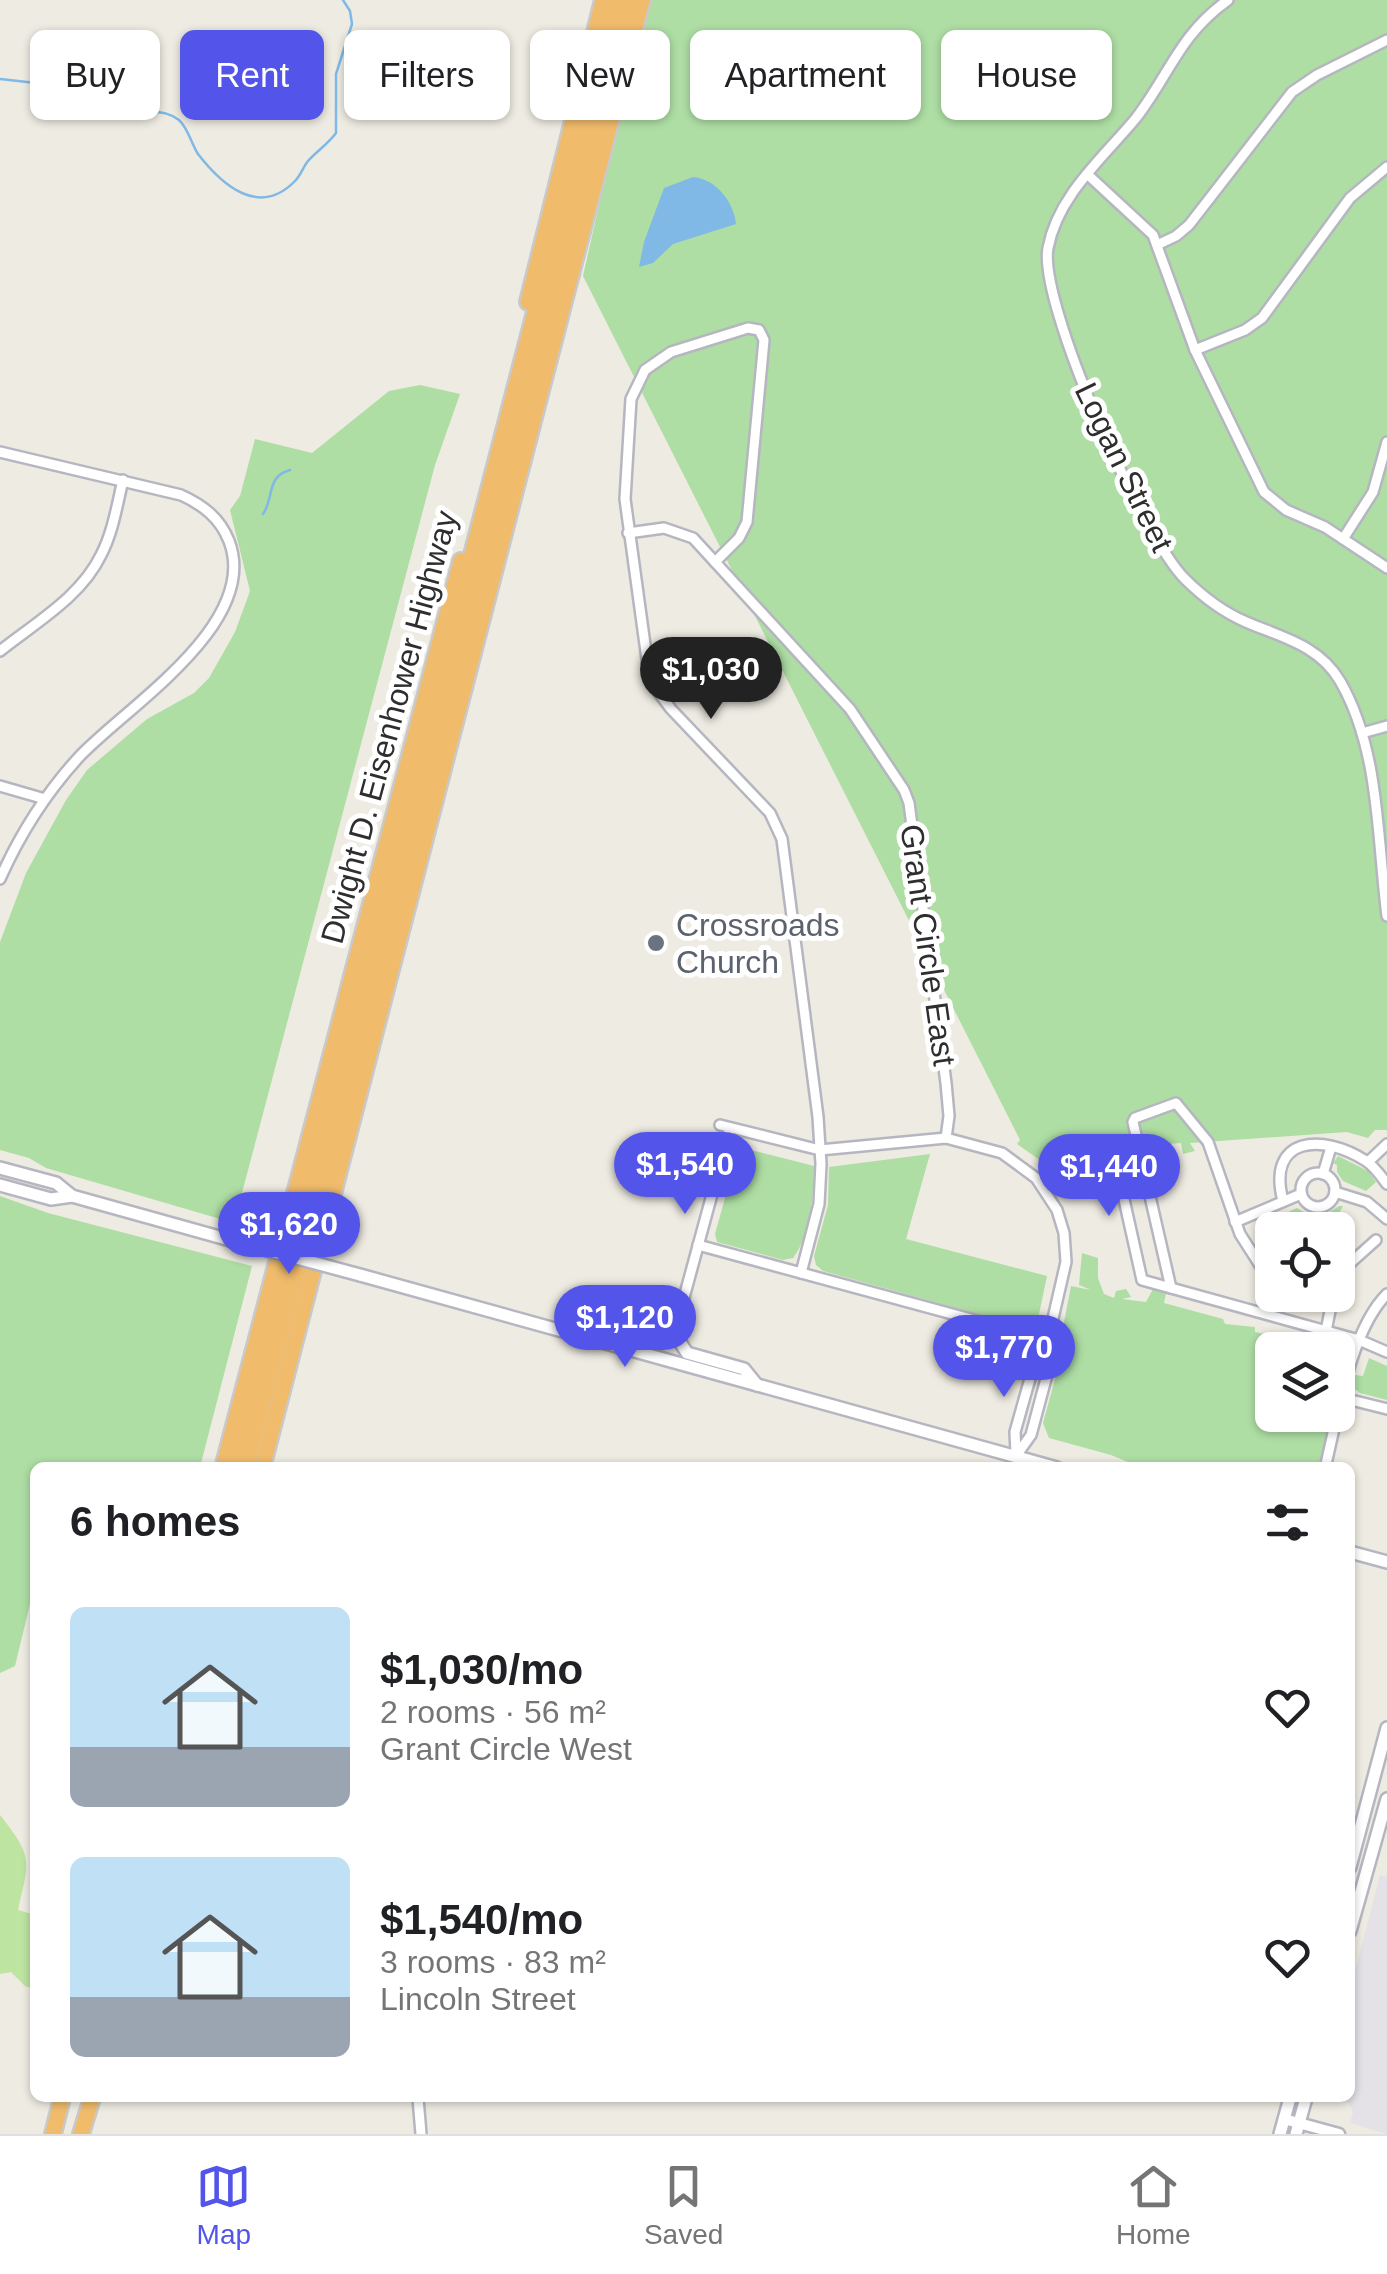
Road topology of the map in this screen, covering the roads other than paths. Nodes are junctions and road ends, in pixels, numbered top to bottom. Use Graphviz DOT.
graph roads {
  1 [pos="603,0"];
  2 [pos="616,0"];
  3 [pos="630,0"];
  4 [pos="642,0"];
  5 [pos="1228,0"];
  6 [pos="1387,40"];
  7 [pos="1387,167"];
  8 [pos="1087,174"];
  9 [pos="1157,245"];
  10 [pos="1195,350"];
  11 [pos="1387,442"];
  12 [pos="0,452"];
  13 [pos="123,480"];
  14 [pos="628,533"];
  15 [pos="1343,538"];
  16 [pos="715,562"];
  17 [pos="1387,568"];
  18 [pos="0,651"];
  19 [pos="1387,726"];
  20 [pos="1362,734"];
  21 [pos="0,786"];
  22 [pos="45,799"];
  23 [pos="1384,850"];
  24 [pos="0,879"];
  25 [pos="1387,916"];
  26 [pos="946,1138"];
  27 [pos="1138,1144"];
  28 [pos="1387,1144"];
  29 [pos="1331,1147"];
  30 [pos="820,1150"];
  31 [pos="1113,1150"];
  32 [pos="1065,1162"];
  33 [pos="1368,1162"];
  34 [pos="0,1168"];
  35 [pos="1323,1174"];
  36 [pos="0,1184"];
  37 [pos="1387,1184"];
  38 [pos="1335,1192"];
  39 [pos="1300,1194"];
  40 [pos="72,1196"];
  41 [pos="1283,1201"];
  42 [pos="1387,1219"];
  43 [pos="1235,1222"];
  44 [pos="1376,1240"];
  45 [pos="698,1245"];
  46 [pos="1255,1256"];
  47 [pos="1355,1259"];
  48 [pos="801,1273"];
  49 [pos="1171,1288"];
  50 [pos="1387,1294"];
  51 [pos="1330,1312"];
  52 [pos="679,1316"];
  53 [pos="1326,1331"];
  54 [pos="594,1340"];
  55 [pos="1048,1340"];
  56 [pos="1358,1340"];
  57 [pos="1355,1352"];
  58 [pos="1387,1352"];
  59 [pos="758,1385"];
  60 [pos="1355,1401"];
  61 [pos="1387,1409"];
  62 [pos="1334,1432"];
  63 [pos="1016,1456"];
  64 [pos="225,1462"];
  65 [pos="237,1462"];
  66 [pos="248,1462"];
  67 [pos="264,1462"];
  68 [pos="1037,1462"];
  69 [pos="1326,1462"];
  70 [pos="1355,1553"];
  71 [pos="1387,1562"];
  72 [pos="1387,1728"];
  73 [pos="1387,1798"];
  74 [pos="1355,1849"];
  75 [pos="1355,1913"];
  76 [pos="61,2102"];
  77 [pos="69,2102"];
  78 [pos="81,2102"];
  79 [pos="91,2102"];
  80 [pos="418,2102"];
  81 [pos="1289,2102"];
  82 [pos="1305,2102"];
  83 [pos="1284,2119"];
  84 [pos="1298,2128"];
  85 [pos="52,2134"];
  86 [pos="61,2134"];
  87 [pos="72,2134"];
  88 [pos="82,2134"];
  89 [pos="421,2134"];
  90 [pos="1280,2134"];
  91 [pos="1339,2134"];
  1 -- 64 [label="highway, Dwight D. Eisenhower Highway"];
  2 -- 65 [label="highway"];
  3 -- 66 [label="highway"];
  4 -- 67 [label="highway, Dwight D. Eisenhower Highway"];
  5 -- 8 [label="street, Logan Street"];
  6 -- 9 [label="street"];
  7 -- 10 [label="street"];
  8 -- 9 [label="street"];
  8 -- 20 [label="street, Logan Street"];
  9 -- 10 [label="street"];
  10 -- 15 [label="street"];
  11 -- 15 [label="street"];
  12 -- 13 [label="street"];
  13 -- 18 [label="street"];
  13 -- 22 [label="street"];
  14 -- 16 [label="street, Grant Circle East"];
  14 -- 16 [label="street"];
  14 -- 30 [label="street"];
  15 -- 17 [label="street"];
  16 -- 26 [label="street, Grant Circle East"];
  19 -- 20 [label="street"];
  20 -- 23 [label="street, Logan Street"];
  21 -- 22 [label="street"];
  22 -- 24 [label="street"];
  23 -- 25 [label="street, Logan Street"];
  26 -- 30 [label="street"];
  26 -- 55 [label="street"];
  27 -- 31 [label="street"];
  27 -- 43 [label="street"];
  27 -- 49 [label="street"];
  28 -- 33 [label="street"];
  29 -- 33 [label="street"];
  29 -- 35 [label="street"];
  29 -- 41 [label="street"];
  30 -- 45 [label="street"];
  30 -- 48 [label="street"];
  31 -- 32 [label="street"];
  31 -- 49 [label="street"];
  33 -- 37 [label="street"];
  34 -- 40 [label="main road"];
  35 -- 38 [label="street"];
  35 -- 39 [label="street"];
  36 -- 40 [label="main road"];
  38 -- 39 [label="street"];
  38 -- 42 [label="street"];
  39 -- 41 [label="street"];
  40 -- 54 [label="main road, bridge"];
  41 -- 43 [label="street"];
  43 -- 46 [label="street"];
  44 -- 47 [label="street"];
  45 -- 48 [label="street"];
  45 -- 52 [label="street"];
  48 -- 55 [label="street"];
  49 -- 53 [label="street"];
  50 -- 56 [label="street"];
  51 -- 53 [label="street"];
  52 -- 54 [label="main road"];
  52 -- 59 [label="main road"];
  53 -- 56 [label="street"];
  54 -- 59 [label="main road"];
  55 -- 63 [label="street"];
  55 -- 63 [label="street"];
  56 -- 57 [label="street"];
  56 -- 58 [label="street"];
  59 -- 63 [label="main road"];
  60 -- 61 [label="street"];
  62 -- 69 [label="street"];
  63 -- 68 [label="main road"];
  70 -- 71 [label="main road"];
  72 -- 74 [label="main road"];
  73 -- 75 [label="main road"];
  76 -- 85 [label="highway"];
  77 -- 86 [label="highway"];
  78 -- 87 [label="highway"];
  79 -- 88 [label="highway"];
  80 -- 89 [label="street"];
  81 -- 83 [label="main road"];
  82 -- 84 [label="main road"];
  83 -- 84 [label="street"];
  83 -- 90 [label="main road"];
  84 -- 91 [label="street"];
}
